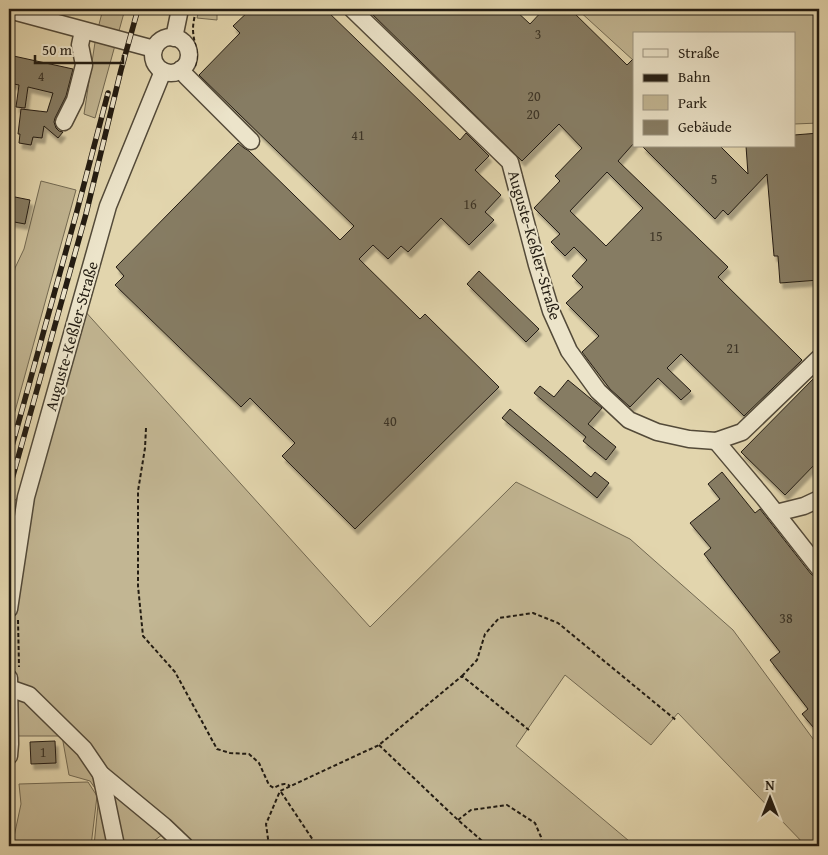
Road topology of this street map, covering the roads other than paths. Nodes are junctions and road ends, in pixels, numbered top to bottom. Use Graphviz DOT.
graph roads {
  1 [pos="180,9"];
  2 [pos="352,9"];
  3 [pos="9,10"];
  4 [pos="83,31"];
  5 [pos="174,38"];
  6 [pos="154,49"];
  7 [pos="163,71"];
  8 [pos="183,72"];
  9 [pos="64,122"];
  10 [pos="251,141"];
  11 [pos="819,358"];
  12 [pos="716,441"];
  13 [pos="819,499"];
  14 [pos="804,506"];
  15 [pos="776,513"];
  16 [pos="819,513"];
  17 [pos="819,568"];
  18 [pos="13,614"];
  19 [pos="9,678"];
  20 [pos="14,690"];
  21 [pos="11,762"];
  22 [pos="101,774"];
  23 [pos="116,846"];
  24 [pos="185,846"];
  1 -- 5 [label="street"];
  2 -- 12 [label="street, Auguste-Keßler-Straße"];
  3 -- 4 [label="street"];
  4 -- 6 [label="street"];
  4 -- 9 [label="street"];
  5 -- 6 [label="street"];
  5 -- 8 [label="street"];
  6 -- 7 [label="street"];
  7 -- 8 [label="street"];
  7 -- 18 [label="street, Auguste-Keßler-Straße"];
  8 -- 10 [label="street"];
  11 -- 12 [label="street, Auguste-Keßler-Straße"];
  12 -- 15 [label="street"];
  13 -- 14 [label="street"];
  14 -- 15 [label="street"];
  14 -- 16 [label="street"];
  15 -- 17 [label="street"];
  19 -- 20 [label="street"];
  20 -- 21 [label="street"];
  20 -- 22 [label="street"];
  22 -- 23 [label="street"];
  22 -- 24 [label="street"];
}
